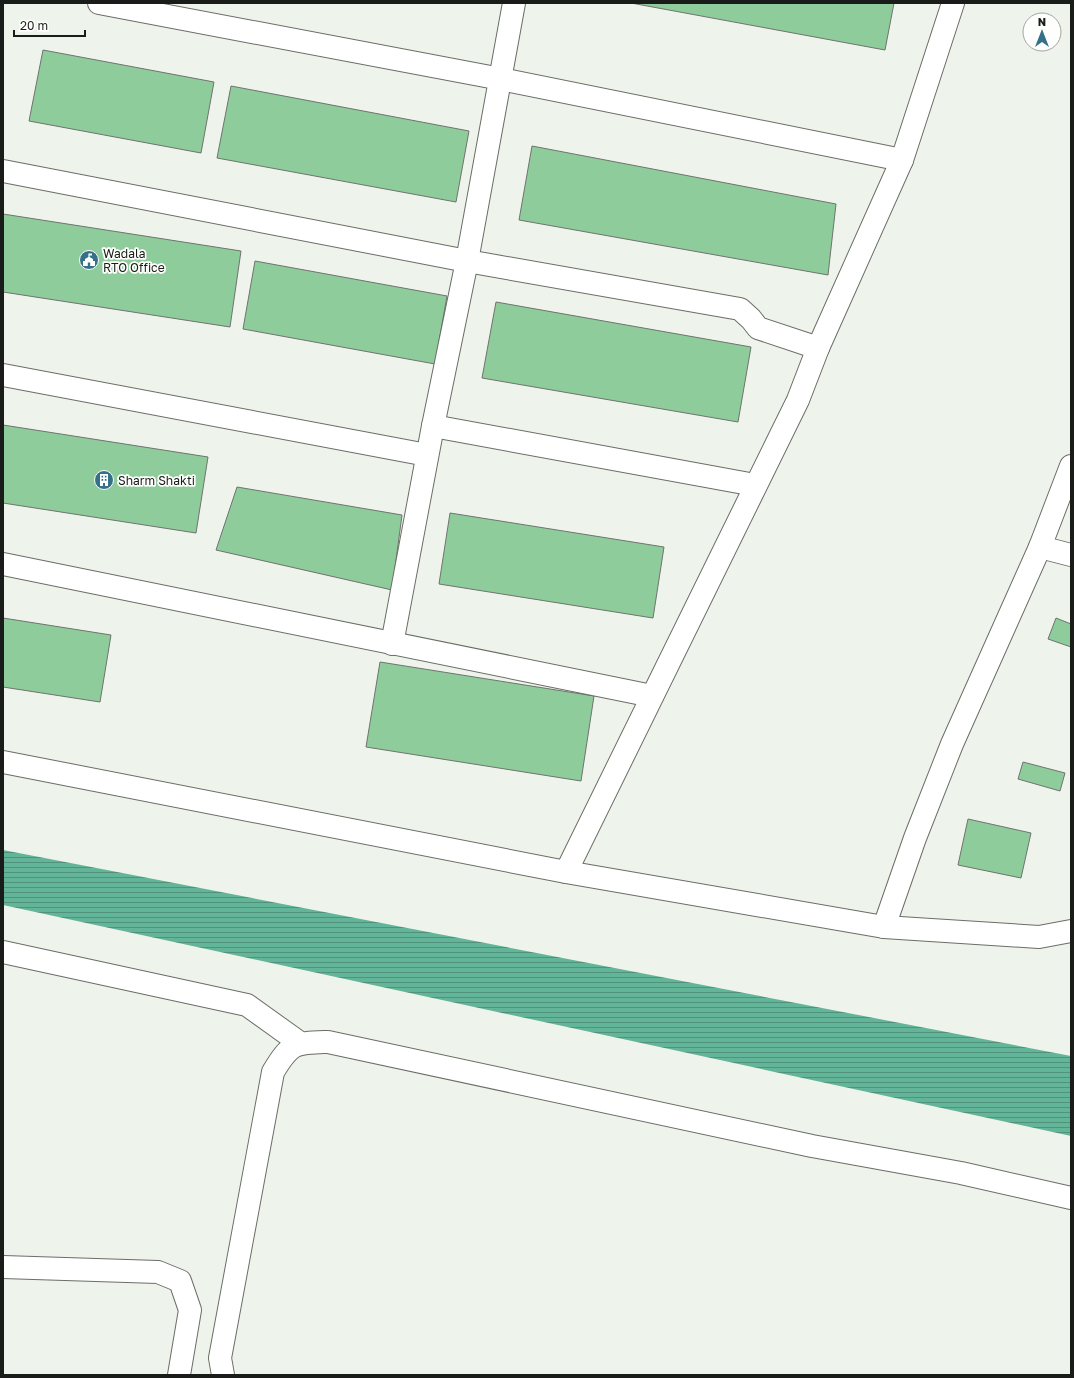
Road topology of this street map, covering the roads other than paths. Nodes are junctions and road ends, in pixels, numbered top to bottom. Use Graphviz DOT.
graph roads {
  1 [pos="99,3"];
  2 [pos="514,3"];
  3 [pos="953,3"];
  4 [pos="501,79"];
  5 [pos="902,160"];
  6 [pos="3,171"];
  7 [pos="467,261"];
  8 [pos="818,348"];
  9 [pos="3,375"];
  10 [pos="433,426"];
  11 [pos="427,455"];
  12 [pos="1071,466"];
  13 [pos="755,485"];
  14 [pos="1040,546"];
  15 [pos="1071,555"];
  16 [pos="3,564"];
  17 [pos="392,644"];
  18 [pos="652,696"];
  19 [pos="3,762"];
  20 [pos="566,872"];
  21 [pos="884,927"];
  22 [pos="1071,930"];
  23 [pos="3,952"];
  24 [pos="300,1043"];
  25 [pos="1071,1198"];
  26 [pos="3,1267"];
  27 [pos="179,1375"];
  28 [pos="223,1375"];
  1 -- 4 [label="street"];
  2 -- 4 [label="street"];
  3 -- 5 [label="street"];
  4 -- 5 [label="street"];
  4 -- 7 [label="street"];
  5 -- 8 [label="street"];
  6 -- 7 [label="street"];
  7 -- 8 [label="street"];
  7 -- 10 [label="street"];
  8 -- 13 [label="street"];
  9 -- 11 [label="street"];
  10 -- 11 [label="street"];
  10 -- 13 [label="street"];
  11 -- 17 [label="street"];
  12 -- 14 [label="street"];
  13 -- 18 [label="street"];
  14 -- 15 [label="street"];
  14 -- 21 [label="street"];
  16 -- 17 [label="street"];
  17 -- 18 [label="street"];
  18 -- 20 [label="street"];
  19 -- 20 [label="street"];
  20 -- 21 [label="street"];
  21 -- 22 [label="street"];
  23 -- 24 [label="street"];
  24 -- 25 [label="street"];
  24 -- 28 [label="street"];
  26 -- 27 [label="street"];
}
